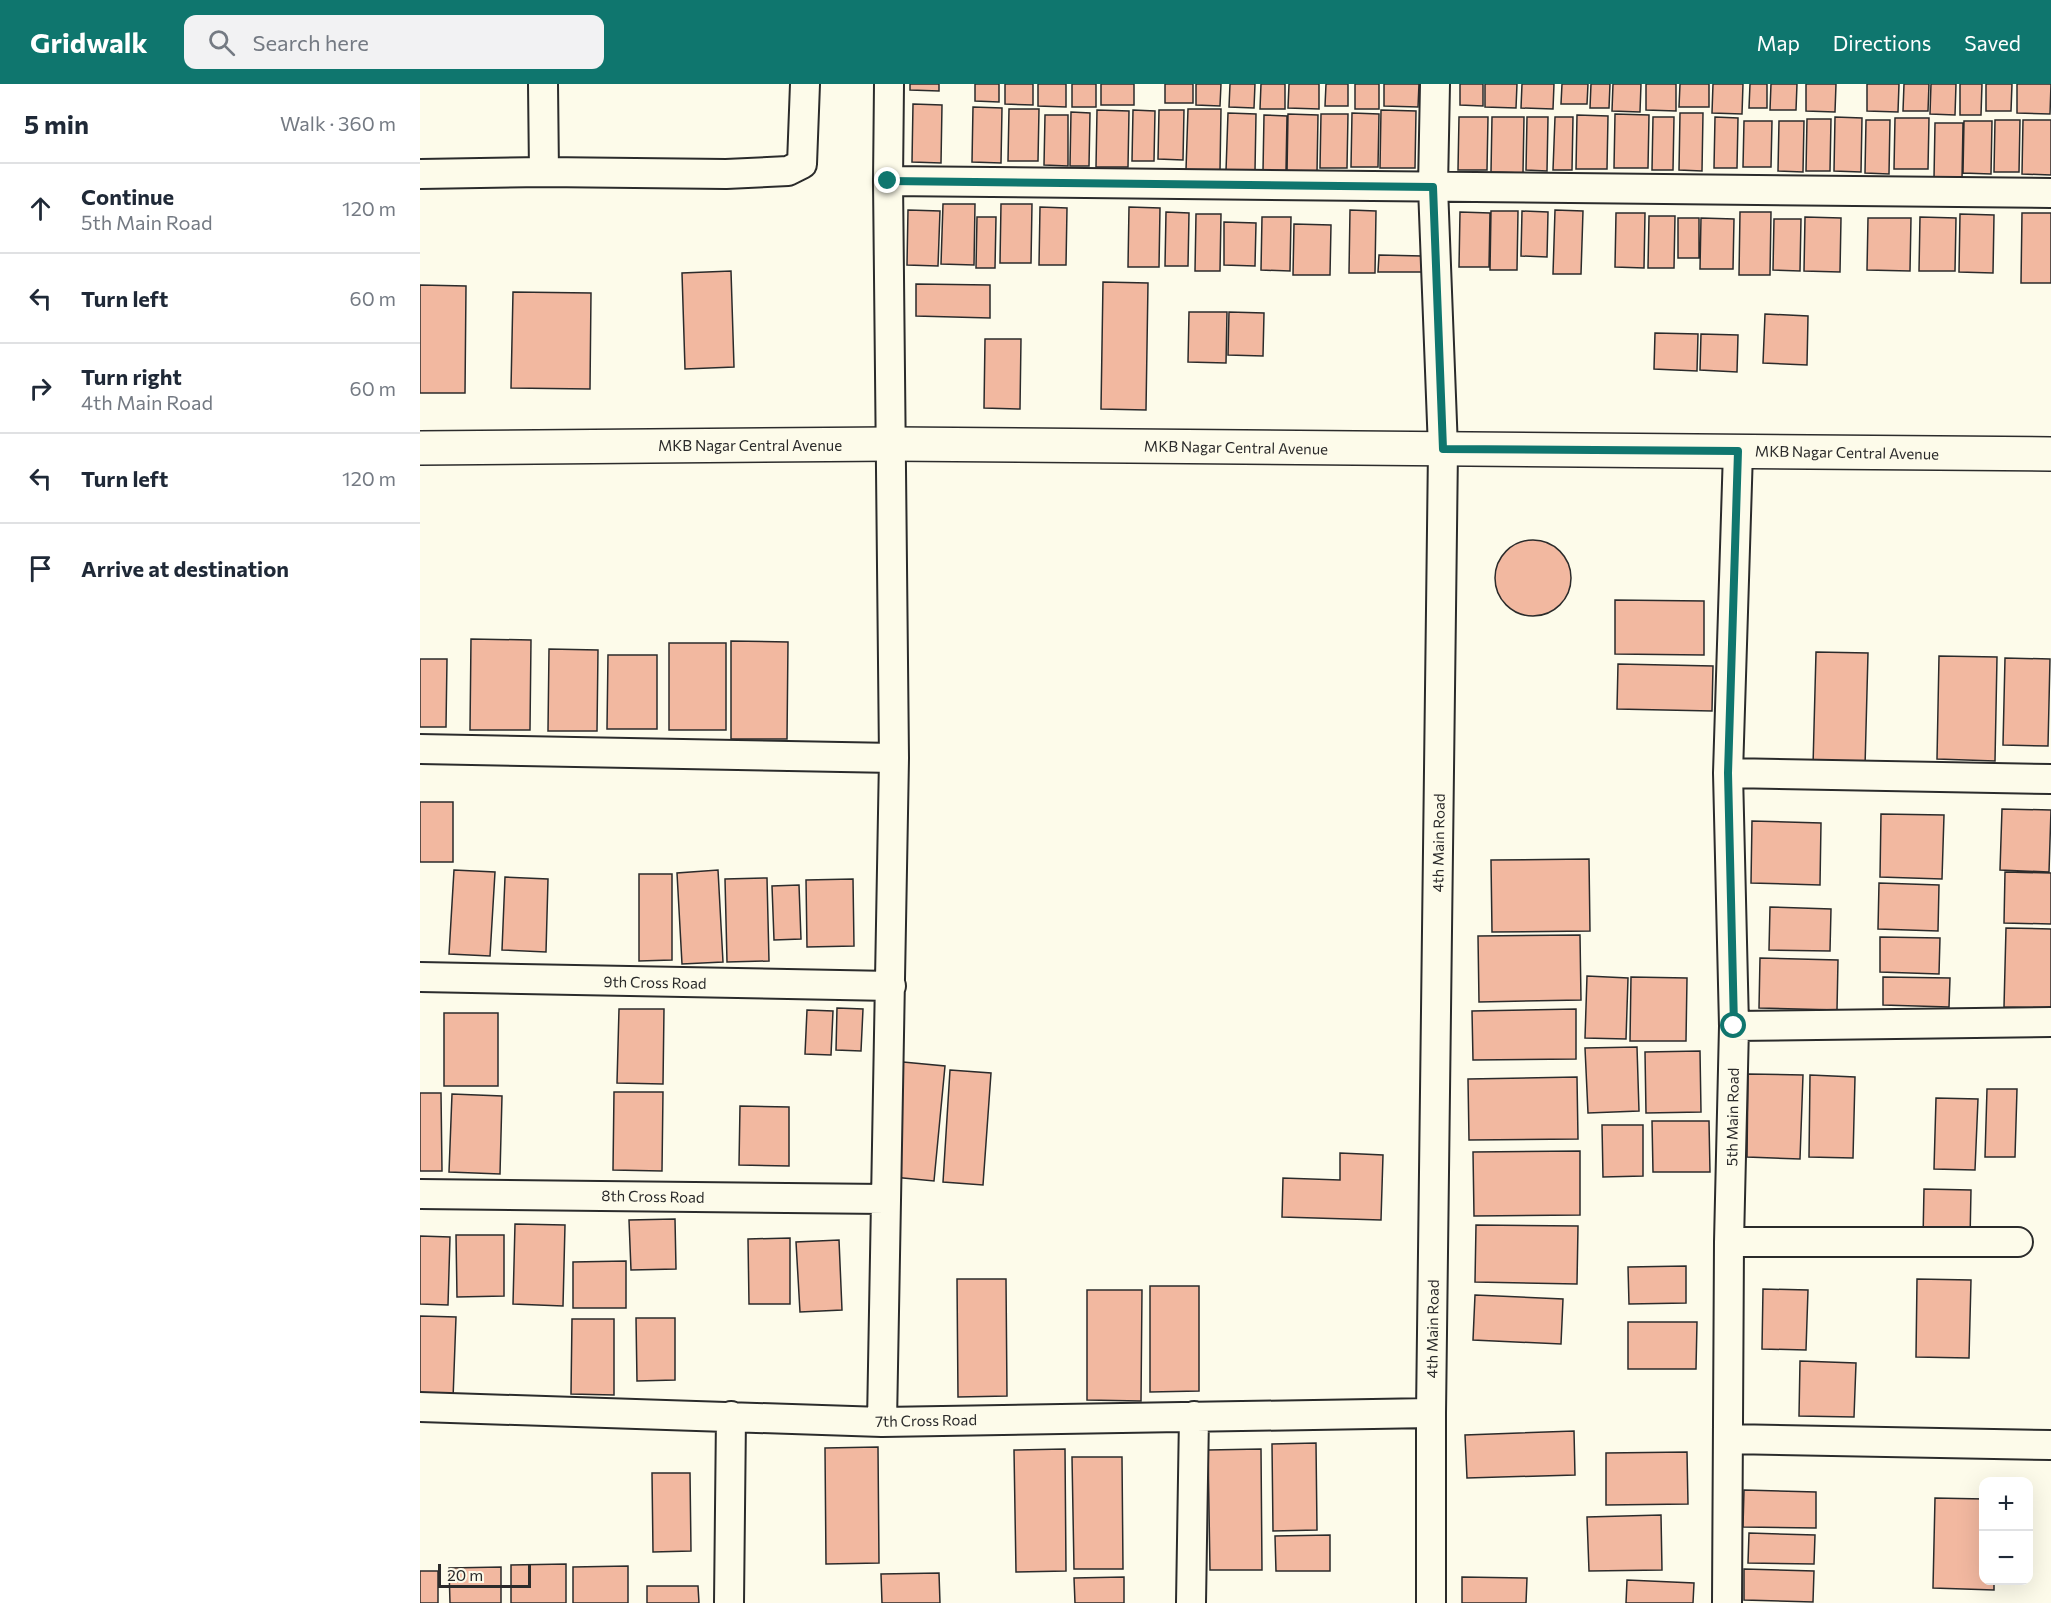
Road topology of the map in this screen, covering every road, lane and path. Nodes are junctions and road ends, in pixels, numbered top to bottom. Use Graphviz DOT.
graph roads {
  1 [pos="543,84"];
  2 [pos="805,84"];
  3 [pos="889,84"];
  4 [pos="1435,84"];
  5 [pos="544,172"];
  6 [pos="420,174"];
  7 [pos="888,181"];
  8 [pos="1433,187"];
  9 [pos="2051,193"];
  10 [pos="892,444"];
  11 [pos="420,448"];
  12 [pos="1443,449"];
  13 [pos="1738,451"];
  14 [pos="2051,454"];
  15 [pos="420,749"];
  16 [pos="894,758"];
  17 [pos="1728,773"];
  18 [pos="2051,779"];
  19 [pos="420,977"];
  20 [pos="891,986"];
  21 [pos="2051,1022"];
  22 [pos="1734,1026"];
  23 [pos="420,1194"];
  24 [pos="885,1198"];
  25 [pos="1729,1242"];
  26 [pos="2018,1242"];
  27 [pos="420,1407"];
  28 [pos="1431,1413"];
  29 [pos="731,1416"];
  30 [pos="1194,1416"];
  31 [pos="882,1422"];
  32 [pos="1728,1439"];
  33 [pos="2051,1445"];
  34 [pos="729,1603"];
  35 [pos="1191,1603"];
  36 [pos="1431,1603"];
  37 [pos="1726,1603"];
  1 -- 5 [label="street"];
  2 -- 5 [label="street"];
  3 -- 7 [label="street"];
  4 -- 8 [label="street, 4th Main Road"];
  5 -- 6 [label="street"];
  7 -- 8 [label="street"];
  7 -- 10 [label="street"];
  8 -- 9 [label="street"];
  8 -- 12 [label="street, 4th Main Road"];
  10 -- 11 [label="main road, MKB Nagar Central Avenue"];
  10 -- 12 [label="main road, MKB Nagar Central Avenue"];
  10 -- 16 [label="street"];
  12 -- 13 [label="main road, MKB Nagar Central Avenue"];
  12 -- 28 [label="street, 4th Main Road"];
  13 -- 14 [label="main road, MKB Nagar Central Avenue"];
  13 -- 17 [label="street, 5th Main Road"];
  15 -- 16 [label="street"];
  16 -- 20 [label="street"];
  17 -- 18 [label="street"];
  17 -- 22 [label="street, 5th Main Road"];
  19 -- 20 [label="street, 9th Cross Road"];
  20 -- 24 [label="street"];
  21 -- 22 [label="street"];
  22 -- 25 [label="street, 5th Main Road"];
  23 -- 24 [label="street, 8th Cross Road"];
  24 -- 31 [label="street"];
  25 -- 26 [label="street"];
  25 -- 32 [label="street, 5th Main Road"];
  27 -- 29 [label="street, 7th Cross Road"];
  28 -- 30 [label="street, 7th Cross Road"];
  28 -- 36 [label="street, 4th Main Road"];
  29 -- 31 [label="street, 7th Cross Road"];
  29 -- 34 [label="street"];
  30 -- 31 [label="street, 7th Cross Road"];
  30 -- 35 [label="street"];
  32 -- 33 [label="street"];
  32 -- 37 [label="street, 5th Main Road"];
}
